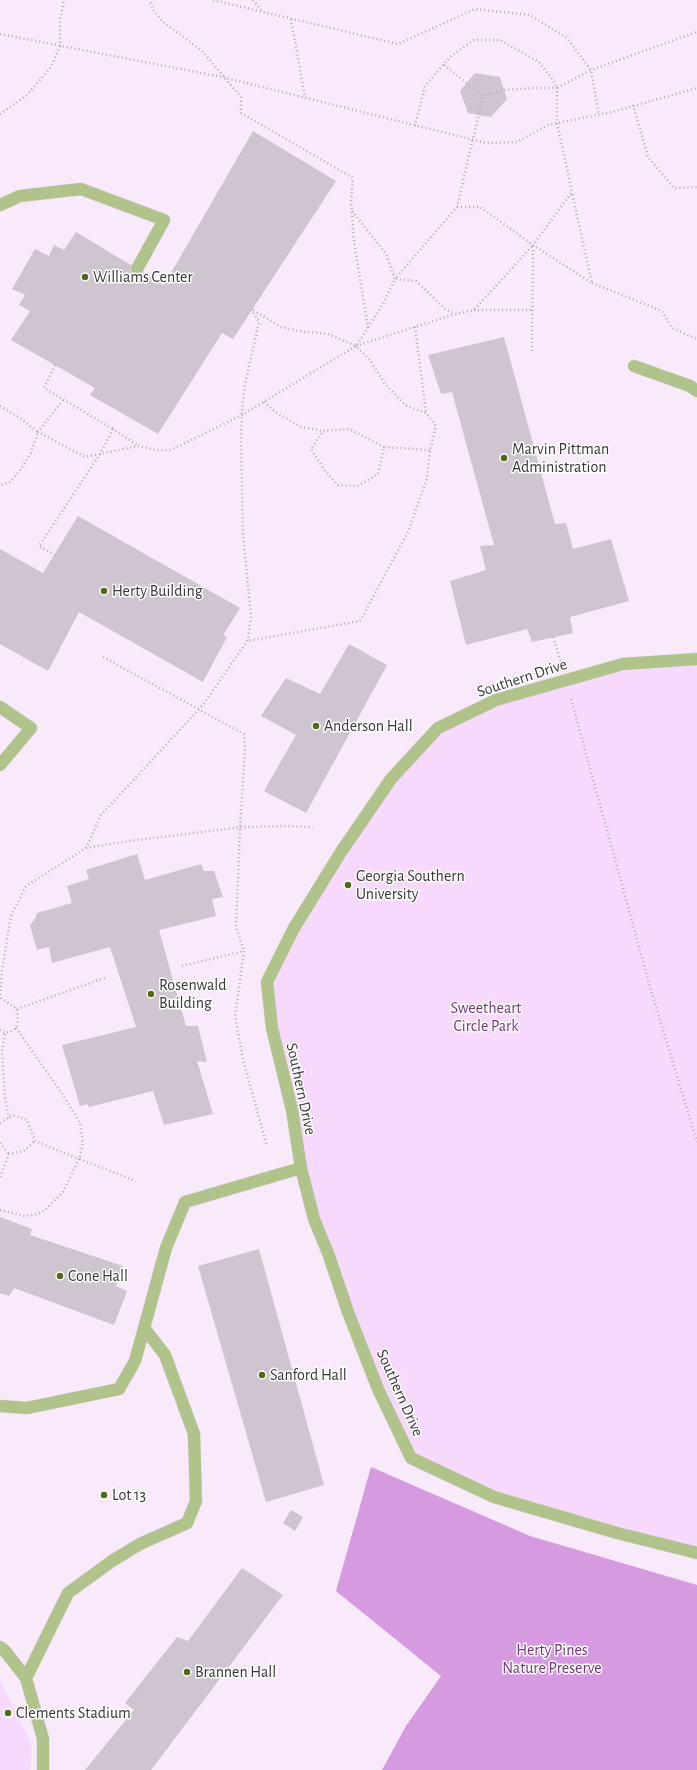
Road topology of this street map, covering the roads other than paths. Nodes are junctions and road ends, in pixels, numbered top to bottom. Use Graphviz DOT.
graph roads {
  1 [pos="0,205"];
  2 [pos="137,269"];
  3 [pos="634,366"];
  4 [pos="697,391"];
  5 [pos="697,659"];
  6 [pos="0,707"];
  7 [pos="0,765"];
  8 [pos="301,1168"];
  9 [pos="144,1328"];
  10 [pos="0,1406"];
  11 [pos="697,1552"];
  12 [pos="0,1648"];
  13 [pos="26,1678"];
  14 [pos="43,1770"];
  1 -- 2 [label="street"];
  3 -- 4 [label="street"];
  5 -- 8 [label="street, Southern Drive"];
  6 -- 7 [label="street"];
  8 -- 9 [label="street"];
  8 -- 11 [label="street, Southern Drive"];
  9 -- 10 [label="street"];
  9 -- 13 [label="street"];
  12 -- 13 [label="street"];
  13 -- 14 [label="street"];
}
